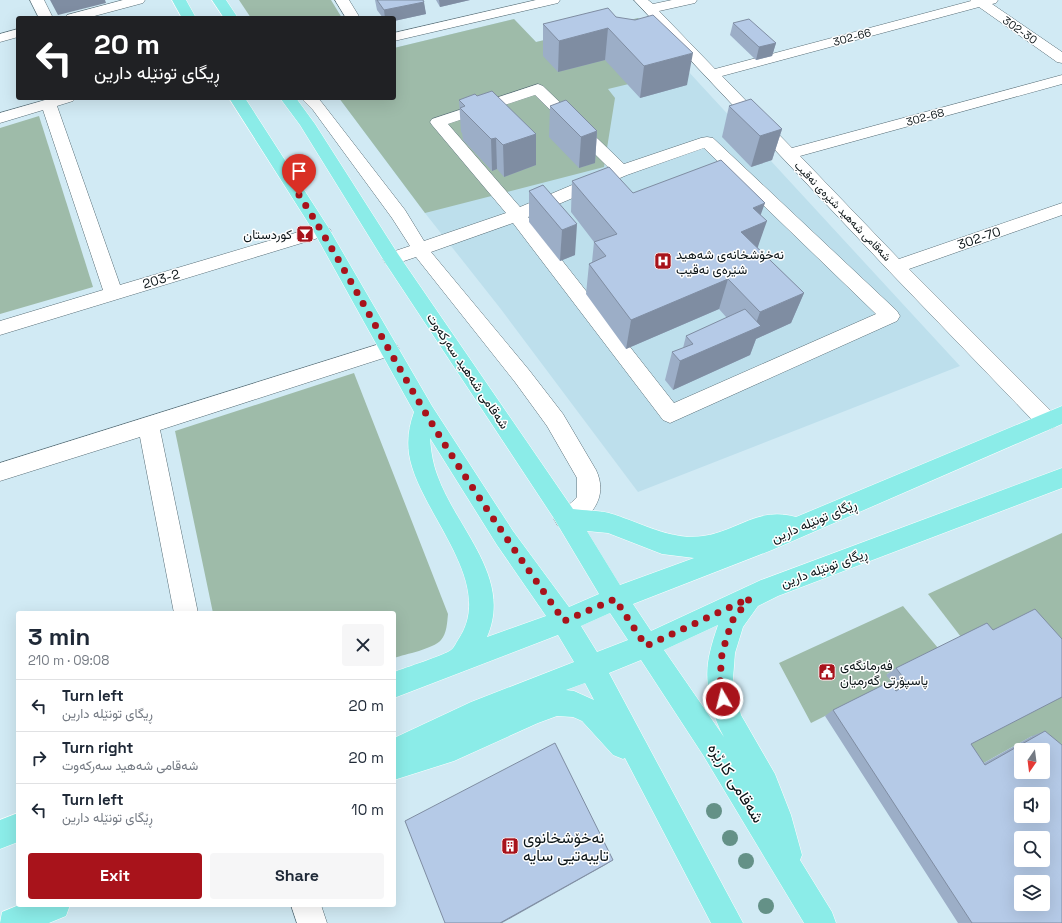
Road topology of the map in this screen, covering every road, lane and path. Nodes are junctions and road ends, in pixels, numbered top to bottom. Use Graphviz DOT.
graph roads {
  1 [pos="37,0"];
  2 [pos="138,0"];
  3 [pos="180,0"];
  4 [pos="219,0"];
  5 [pos="342,0"];
  6 [pos="554,0"];
  7 [pos="690,0"];
  8 [pos="983,1"];
  9 [pos="645,5"];
  10 [pos="45,16"];
  11 [pos="79,16"];
  12 [pos="188,16"];
  13 [pos="230,16"];
  14 [pos="352,16"];
  15 [pos="16,34"];
  16 [pos="396,37"];
  17 [pos="0,38"];
  18 [pos="1062,59"];
  19 [pos="712,74"];
  20 [pos="1062,79"];
  21 [pos="62,100"];
  22 [pos="238,100"];
  23 [pos="289,100"];
  24 [pos="311,100"];
  25 [pos="49,104"];
  26 [pos="0,118"];
  27 [pos="789,154"];
  28 [pos="621,171"];
  29 [pos="1062,209"];
  30 [pos="517,215"];
  31 [pos="322,231"];
  32 [pos="419,248"];
  33 [pos="392,259"];
  34 [pos="896,266"];
  35 [pos="114,294"];
  36 [pos="0,328"];
  37 [pos="389,349"];
  38 [pos="425,412"];
  39 [pos="1055,418"];
  40 [pos="148,424"];
  41 [pos="0,472"];
  42 [pos="1062,478"];
  43 [pos="566,519"];
  44 [pos="797,528"];
  45 [pos="750,598"];
  46 [pos="615,599"];
  47 [pos="186,611"];
  48 [pos="564,621"];
  49 [pos="646,646"];
  50 [pos="458,662"];
  51 [pos="591,668"];
  52 [pos="396,684"];
  53 [pos="396,751"];
  54 [pos="396,765"];
  55 [pos="647,773"];
  56 [pos="16,828"];
  57 [pos="0,835"];
  58 [pos="792,874"];
  59 [pos="49,907"];
  60 [pos="54,907"];
  61 [pos="307,907"];
  62 [pos="13,923"];
  63 [pos="55,923"];
  64 [pos="312,923"];
  65 [pos="728,923"];
  66 [pos="821,923"];
  1 -- 10 [label="street"];
  2 -- 11 [label="street"];
  3 -- 12 [label="main road"];
  4 -- 13 [label="main road"];
  5 -- 14 [label="street"];
  6 -- 16 [label="street"];
  7 -- 9 [label="street"];
  8 -- 18 [label="street, 302-30"];
  8 -- 19 [label="street, 302-66"];
  9 -- 19 [label="street, شەقامی شەهید شێرەی نەقیب"];
  15 -- 17 [label="street"];
  19 -- 27 [label="street, شەقامی شەهید شێرەی نەقیب"];
  20 -- 27 [label="street, 302-68"];
  21 -- 25 [label="street"];
  22 -- 31 [label="main road"];
  23 -- 33 [label="main road, شەقامی شەهید سەرکەوت"];
  24 -- 32 [label="street"];
  25 -- 26 [label="street"];
  25 -- 35 [label="street"];
  27 -- 34 [label="street, شەقامی شەهید شێرەی نەقیب"];
  28 -- 30 [label="street"];
  28 -- 30 [label="street"];
  28 -- 30 [label="street"];
  29 -- 34 [label="street, 302-70"];
  30 -- 32 [label="street"];
  31 -- 35 [label="street, 203-2"];
  31 -- 37 [label="main road"];
  32 -- 33 [label="street"];
  32 -- 43 [label="street"];
  33 -- 43 [label="main road, شەقامی شەهید سەرکەوت"];
  34 -- 39 [label="street, شەقامی شەهید شێرەی نەقیب"];
  35 -- 36 [label="street, 203-2"];
  37 -- 38 [label="main road"];
  37 -- 40 [label="street"];
  38 -- 48 [label="main road"];
  38 -- 50 [label="main road"];
  39 -- 44 [label="main road, ڕێگای تونێلە دارین"];
  40 -- 41 [label="street"];
  40 -- 47 [label="street"];
  42 -- 45 [label="main road, ڕیگای تونێلە دارین"];
  43 -- 44 [label="main road"];
  43 -- 46 [label="main road, شەقامی شەهید سەرکەوت"];
  44 -- 46 [label="main road, ڕێگای تونێلە دارین"];
  45 -- 49 [label="main road, ڕیگای تونێلە دارین"];
  45 -- 58 [label="main road"];
  46 -- 48 [label="main road, ڕێگای تونێلە دارین"];
  46 -- 49 [label="main road, شەقامی شەهید سەرکەوت"];
  48 -- 50 [label="main road, ڕێگای تونێلە دارین"];
  48 -- 51 [label="main road"];
  49 -- 51 [label="main road, ڕیگای تونێلە دارین"];
  49 -- 58 [label="main road, شەقامی کارێزە"];
  50 -- 52 [label="main road, ڕێگای تونێلە دارین"];
  51 -- 53 [label="main road, ڕیگای تونێلە دارین"];
  51 -- 55 [label="main road"];
  54 -- 55 [label="main road"];
  55 -- 65 [label="main road"];
  56 -- 57 [label="main road"];
  58 -- 66 [label="main road, شەقامی کارێزە"];
  59 -- 62 [label="main road"];
  60 -- 63 [label="street"];
  61 -- 64 [label="street"];
}
